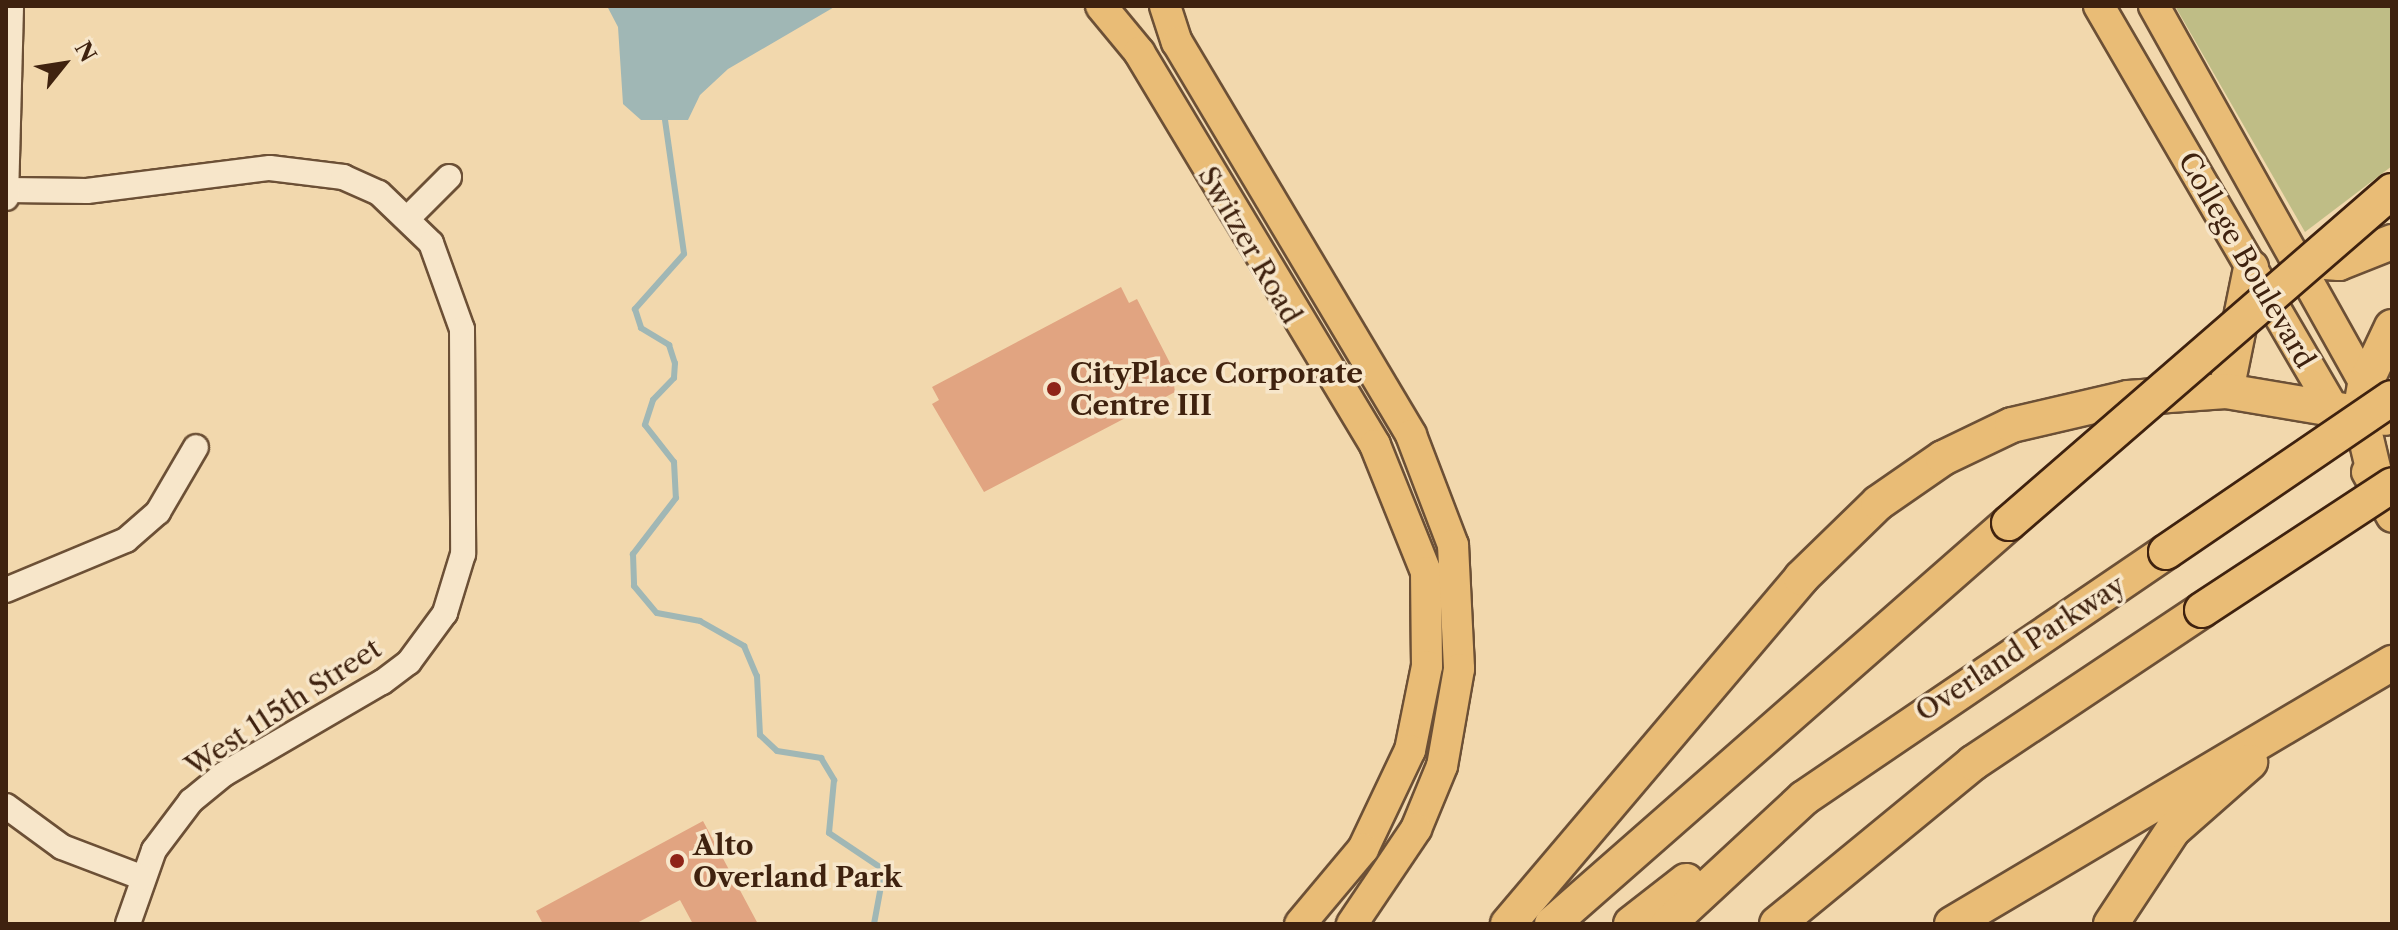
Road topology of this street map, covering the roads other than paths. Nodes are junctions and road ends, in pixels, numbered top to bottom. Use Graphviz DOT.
graph roads {
  1 [pos="11,6"];
  2 [pos="1101,6"];
  3 [pos="1165,6"];
  4 [pos="2099,6"];
  5 [pos="2154,6"];
  6 [pos="1256,165"];
  7 [pos="449,177"];
  8 [pos="1218,189"];
  9 [pos="2392,191"];
  10 [pos="7,194"];
  11 [pos="408,218"];
  12 [pos="2392,242"];
  13 [pos="2297,260"];
  14 [pos="2251,268"];
  15 [pos="2392,327"];
  16 [pos="2226,391"];
  17 [pos="2370,419"];
  18 [pos="196,447"];
  19 [pos="2388,498"];
  20 [pos="6,590"];
  21 [pos="2392,663"];
  22 [pos="1427,666"];
  23 [pos="1459,669"];
  24 [pos="2348,688"];
  25 [pos="1804,798"];
  26 [pos="6,806"];
  27 [pos="141,877"];
  28 [pos="128,924"];
  29 [pos="1300,924"];
  30 [pos="1352,924"];
  31 [pos="1508,924"];
  32 [pos="1552,924"];
  33 [pos="1631,924"];
  34 [pos="1668,924"];
  35 [pos="1777,924"];
  36 [pos="1952,924"];
  37 [pos="2111,924"];
  1 -- 10 [label="street, West 115th Street"];
  2 -- 8 [label="main road, Switzer Road"];
  3 -- 6 [label="main road, Switzer Road"];
  4 -- 14 [label="main road, College Boulevard"];
  5 -- 13 [label="main road, College Boulevard"];
  6 -- 8 [label="main road"];
  6 -- 23 [label="main road, Switzer Road"];
  7 -- 11 [label="street"];
  8 -- 22 [label="main road, Switzer Road"];
  9 -- 32 [label="highway, bridge"];
  10 -- 11 [label="street, West 115th Street"];
  11 -- 27 [label="street, West 115th Street"];
  12 -- 13 [label="highway"];
  13 -- 17 [label="main road, College Boulevard"];
  14 -- 16 [label="highway"];
  14 -- 17 [label="main road, College Boulevard"];
  15 -- 17 [label="highway"];
  16 -- 17 [label="highway"];
  16 -- 31 [label="highway"];
  17 -- 19 [label="highway"];
  17 -- 25 [label="highway, Overland Parkway, bridge"];
  18 -- 20 [label="street"];
  19 -- 35 [label="highway, bridge"];
  21 -- 24 [label="highway"];
  22 -- 23 [label="main road"];
  22 -- 29 [label="main road, Switzer Road"];
  23 -- 30 [label="main road, Switzer Road"];
  24 -- 36 [label="highway"];
  24 -- 37 [label="highway"];
  25 -- 33 [label="highway"];
  25 -- 34 [label="highway, Overland Parkway"];
  26 -- 27 [label="street"];
  27 -- 28 [label="street, West 115th Street"];
}
